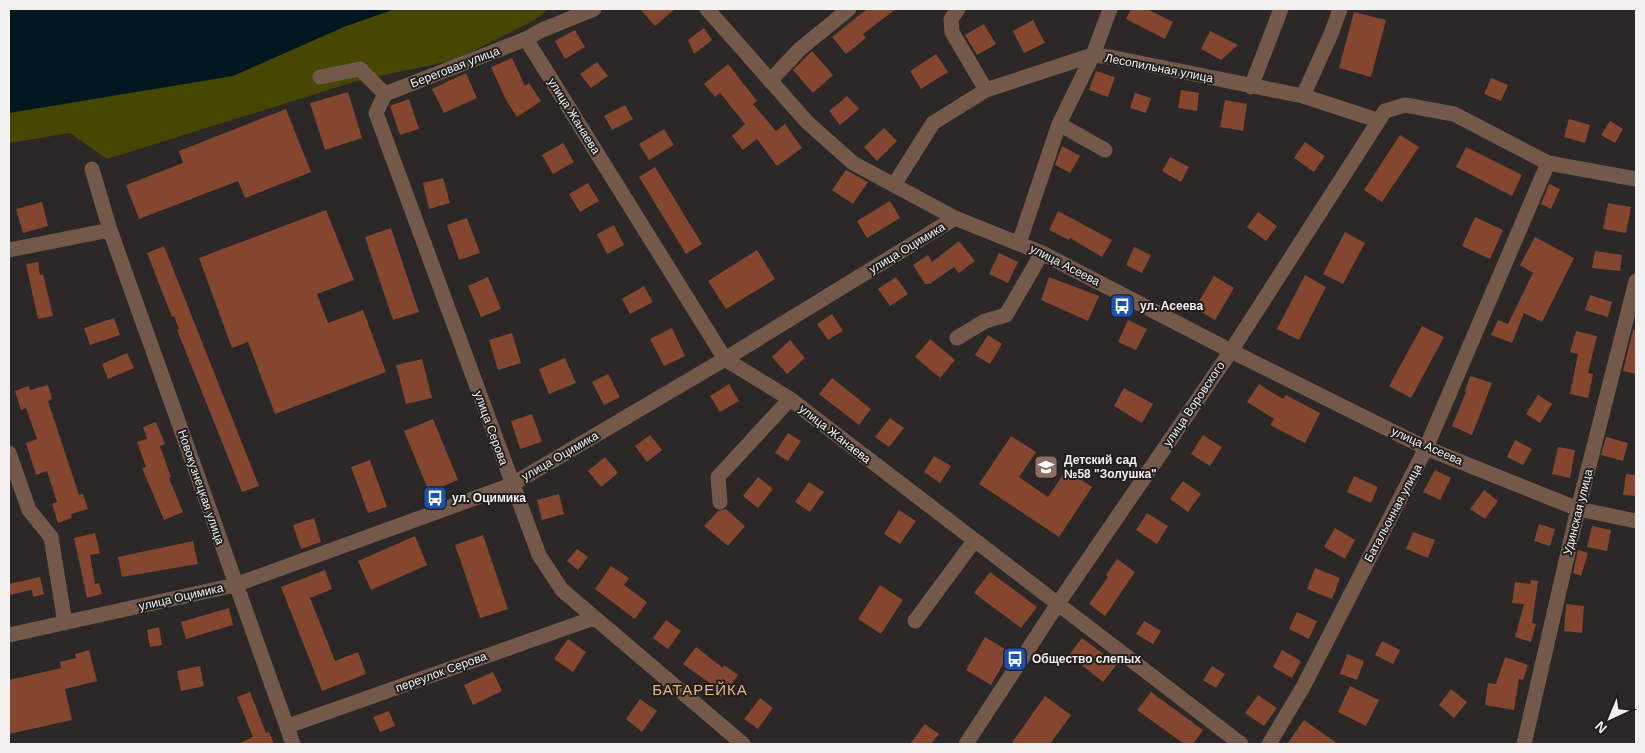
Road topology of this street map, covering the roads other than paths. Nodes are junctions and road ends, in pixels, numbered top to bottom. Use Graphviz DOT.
graph roads {
  1 [pos="594,9"];
  2 [pos="707,9"];
  3 [pos="849,9"];
  4 [pos="958,9"];
  5 [pos="1110,9"];
  6 [pos="1281,9"];
  7 [pos="1340,9"];
  8 [pos="526,39"];
  9 [pos="1093,55"];
  10 [pos="320,77"];
  11 [pos="770,81"];
  12 [pos="1251,87"];
  13 [pos="986,90"];
  14 [pos="385,94"];
  15 [pos="1303,96"];
  16 [pos="1381,116"];
  17 [pos="1059,124"];
  18 [pos="1105,150"];
  19 [pos="1548,163"];
  20 [pos="92,169"];
  21 [pos="1636,179"];
  22 [pos="894,184"];
  23 [pos="956,218"];
  24 [pos="110,230"];
  25 [pos="1019,243"];
  26 [pos="9,250"];
  27 [pos="1042,253"];
  28 [pos="1636,281"];
  29 [pos="957,338"];
  30 [pos="1230,350"];
  31 [pos="725,359"];
  32 [pos="790,399"];
  33 [pos="1426,448"];
  34 [pos="9,453"];
  35 [pos="511,484"];
  36 [pos="720,502"];
  37 [pos="1578,509"];
  38 [pos="1636,521"];
  39 [pos="974,541"];
  40 [pos="235,585"];
  41 [pos="1057,605"];
  42 [pos="594,618"];
  43 [pos="915,621"];
  44 [pos="65,623"];
  45 [pos="9,635"];
  46 [pos="288,726"];
  47 [pos="293,744"];
  48 [pos="744,744"];
  49 [pos="966,744"];
  50 [pos="1241,744"];
  51 [pos="1269,744"];
  52 [pos="1524,744"];
  1 -- 8 [label="street, Береговая улица"];
  2 -- 11 [label="street, улица Асеева"];
  3 -- 11 [label="street"];
  4 -- 13 [label="street"];
  5 -- 9 [label="street"];
  6 -- 12 [label="street"];
  7 -- 15 [label="street"];
  8 -- 14 [label="street, Береговая улица"];
  8 -- 31 [label="street, улица Жанаева"];
  9 -- 12 [label="street, Лесопильная улица"];
  9 -- 13 [label="street, Лесопильная улица"];
  9 -- 17 [label="street"];
  10 -- 14 [label="street"];
  11 -- 22 [label="street, улица Асеева"];
  12 -- 15 [label="street, Лесопильная улица"];
  13 -- 22 [label="street, Лесопильная улица"];
  14 -- 35 [label="street, улица Серова"];
  15 -- 16 [label="street, Лесопильная улица"];
  16 -- 19 [label="street"];
  16 -- 30 [label="street, улица Воровского"];
  17 -- 18 [label="street"];
  17 -- 25 [label="street"];
  19 -- 21 [label="street"];
  19 -- 33 [label="street, Батальонная улица"];
  20 -- 24 [label="street, Новокузнецкая улица"];
  22 -- 23 [label="street, улица Асеева"];
  23 -- 25 [label="street, улица Асеева"];
  23 -- 31 [label="street, улица Оцимика"];
  24 -- 26 [label="street"];
  24 -- 40 [label="street, Новокузнецкая улица"];
  25 -- 27 [label="street, улица Асеева"];
  27 -- 29 [label="street"];
  27 -- 30 [label="street, улица Асеева"];
  28 -- 37 [label="street, Удинская улица"];
  30 -- 33 [label="street, улица Асеева"];
  30 -- 41 [label="street, улица Воровского"];
  31 -- 32 [label="street, улица Жанаева"];
  31 -- 35 [label="street, улица Оцимика"];
  32 -- 36 [label="street"];
  32 -- 39 [label="street, улица Жанаева"];
  33 -- 37 [label="street, улица Асеева"];
  33 -- 51 [label="street, Батальонная улица"];
  34 -- 44 [label="street"];
  35 -- 40 [label="street, улица Оцимика"];
  35 -- 42 [label="street, улица Серова"];
  37 -- 38 [label="street, улица Асеева"];
  37 -- 52 [label="street, Удинская улица"];
  39 -- 41 [label="street, улица Жанаева"];
  39 -- 43 [label="street"];
  40 -- 44 [label="street, улица Оцимика"];
  40 -- 46 [label="street, Новокузнецкая улица"];
  41 -- 49 [label="street, улица Воровского"];
  41 -- 50 [label="street, улица Жанаева"];
  42 -- 46 [label="street, переулок Серова"];
  42 -- 48 [label="street, улица Серова"];
  44 -- 45 [label="street, улица Оцимика"];
  46 -- 47 [label="street, Новокузнецкая улица"];
}
